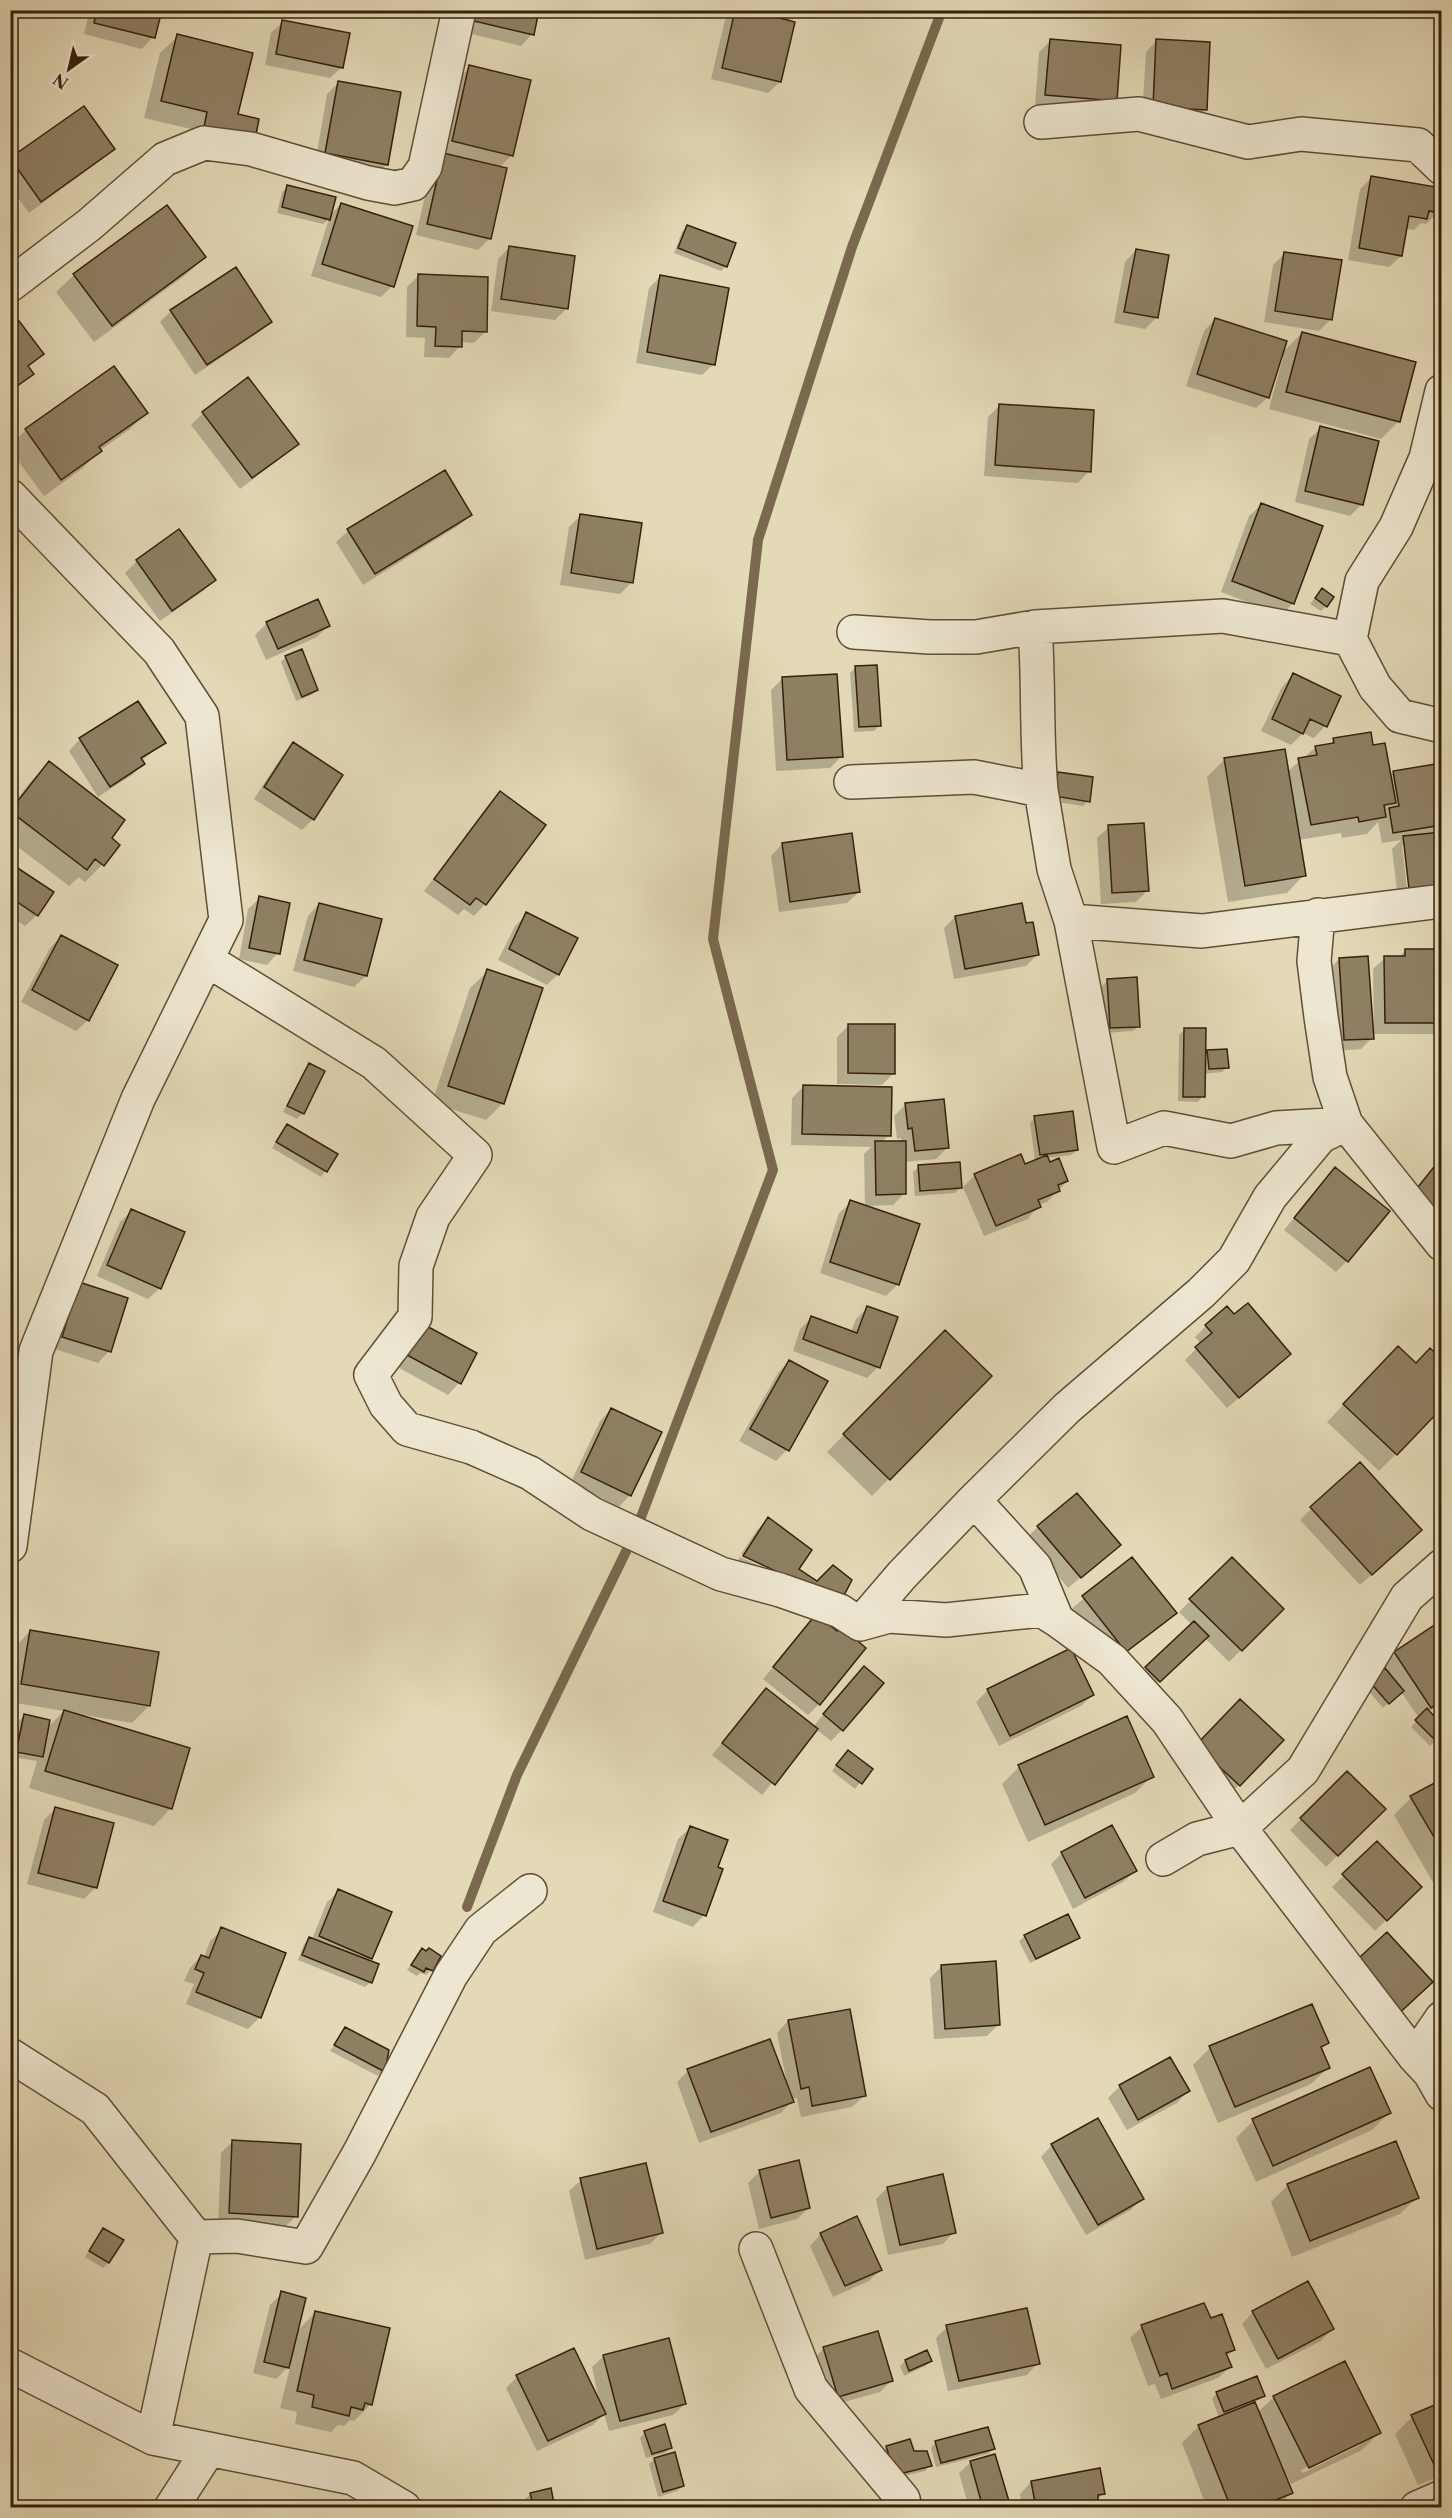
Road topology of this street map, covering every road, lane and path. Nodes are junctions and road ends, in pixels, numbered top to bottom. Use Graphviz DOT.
graph roads {
  1 [pos="459,10"];
  2 [pos="1041,122"];
  3 [pos="1442,168"];
  4 [pos="10,285"];
  5 [pos="1442,391"];
  6 [pos="10,496"];
  7 [pos="1035,627"];
  8 [pos="854,632"];
  9 [pos="1350,639"];
  10 [pos="1442,726"];
  11 [pos="851,782"];
  12 [pos="1041,790"];
  13 [pos="1442,901"];
  14 [pos="1318,915"];
  15 [pos="1071,921"];
  16 [pos="207,960"];
  17 [pos="1346,1124"];
  18 [pos="1442,1244"];
  19 [pos="974,1500"];
  20 [pos="10,1546"];
  21 [pos="1442,1566"];
  22 [pos="1057,1620"];
  23 [pos="860,1624"];
  24 [pos="1240,1828"];
  25 [pos="1163,1859"];
  26 [pos="530,1891"];
  27 [pos="1442,2018"];
  28 [pos="10,2055"];
  29 [pos="1416,2057"];
  30 [pos="1442,2094"];
  31 [pos="196,2237"];
  32 [pos="756,2249"];
  33 [pos="10,2365"];
  34 [pos="153,2438"];
  35 [pos="209,2449"];
  36 [pos="1442,2497"];
  37 [pos="171,2508"];
  38 [pos="404,2508"];
  39 [pos="905,2508"];
  40 [pos="1417,2508"];
  1 -- 4 [label="street"];
  2 -- 3 [label="street"];
  5 -- 9 [label="street"];
  6 -- 16 [label="street"];
  7 -- 8 [label="street"];
  7 -- 9 [label="street"];
  7 -- 12 [label="street"];
  9 -- 10 [label="street"];
  11 -- 12 [label="street"];
  12 -- 15 [label="street"];
  13 -- 14 [label="street"];
  14 -- 15 [label="street"];
  14 -- 17 [label="street"];
  15 -- 17 [label="street"];
  16 -- 20 [label="street"];
  16 -- 23 [label="street"];
  17 -- 18 [label="street"];
  17 -- 19 [label="street"];
  19 -- 22 [label="street"];
  19 -- 23 [label="street"];
  21 -- 24 [label="street"];
  22 -- 23 [label="street"];
  22 -- 24 [label="street"];
  24 -- 25 [label="street"];
  24 -- 29 [label="street"];
  26 -- 31 [label="street"];
  27 -- 29 [label="street"];
  28 -- 31 [label="street"];
  29 -- 30 [label="street"];
  31 -- 34 [label="street"];
  32 -- 39 [label="street"];
  33 -- 34 [label="street"];
  34 -- 35 [label="street"];
  35 -- 37 [label="street"];
  35 -- 38 [label="street"];
  36 -- 40 [label="street"];
}
